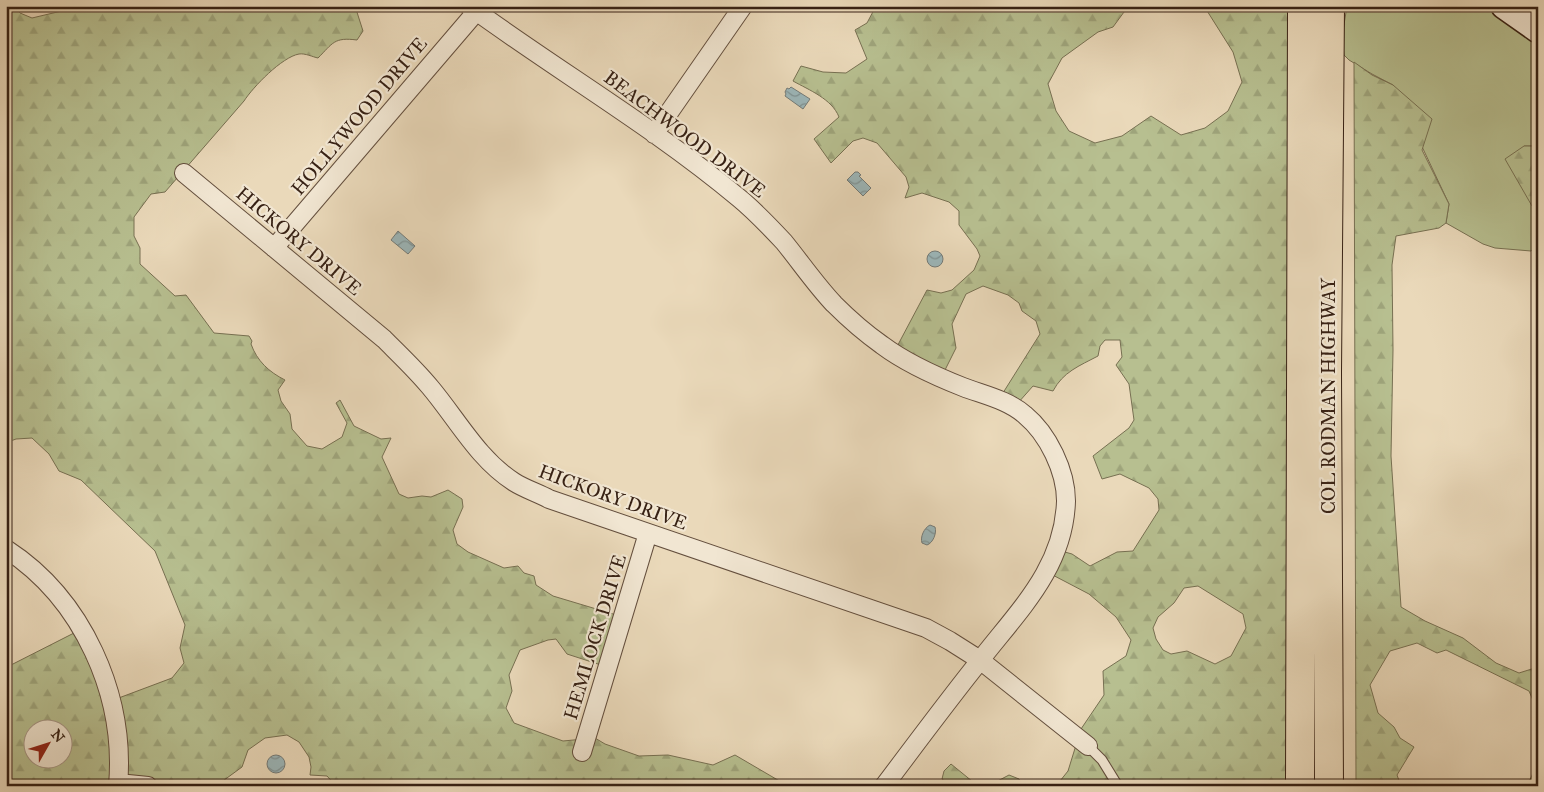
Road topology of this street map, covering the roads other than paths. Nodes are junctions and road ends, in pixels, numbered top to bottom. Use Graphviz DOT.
graph roads {
  1 [pos="743,6"];
  2 [pos="1302,6"];
  3 [pos="1330,6"];
  4 [pos="1504,6"];
  5 [pos="472,9"];
  6 [pos="1538,30"];
  7 [pos="654,134"];
  8 [pos="184,173"];
  9 [pos="274,248"];
  10 [pos="648,533"];
  11 [pos="6,549"];
  12 [pos="980,660"];
  13 [pos="1088,746"];
  14 [pos="582,752"];
  15 [pos="118,784"];
  16 [pos="148,786"];
  17 [pos="884,786"];
  18 [pos="1118,786"];
  19 [pos="1300,786"];
  20 [pos="1328,786"];
  1 -- 7 [label="street"];
  2 -- 19 [label="highway, COL RODMAN HIGHWAY"];
  3 -- 20 [label="highway, COL RODMAN HIGHWAY"];
  4 -- 6 [label="street"];
  5 -- 7 [label="street, BEACHWOOD DRIVE"];
  5 -- 9 [label="street, HOLLYWOOD DRIVE"];
  7 -- 12 [label="street, BEACHWOOD DRIVE"];
  8 -- 9 [label="street, HICKORY DRIVE"];
  9 -- 10 [label="street, HICKORY DRIVE"];
  10 -- 12 [label="street, HICKORY DRIVE"];
  10 -- 14 [label="street, HEMLOCK DRIVE"];
  11 -- 15 [label="street"];
  12 -- 13 [label="street, HICKORY DRIVE"];
  12 -- 17 [label="street, BEACHWOOD DRIVE"];
  13 -- 18 [label="lane"];
  15 -- 16 [label="street"];
}
